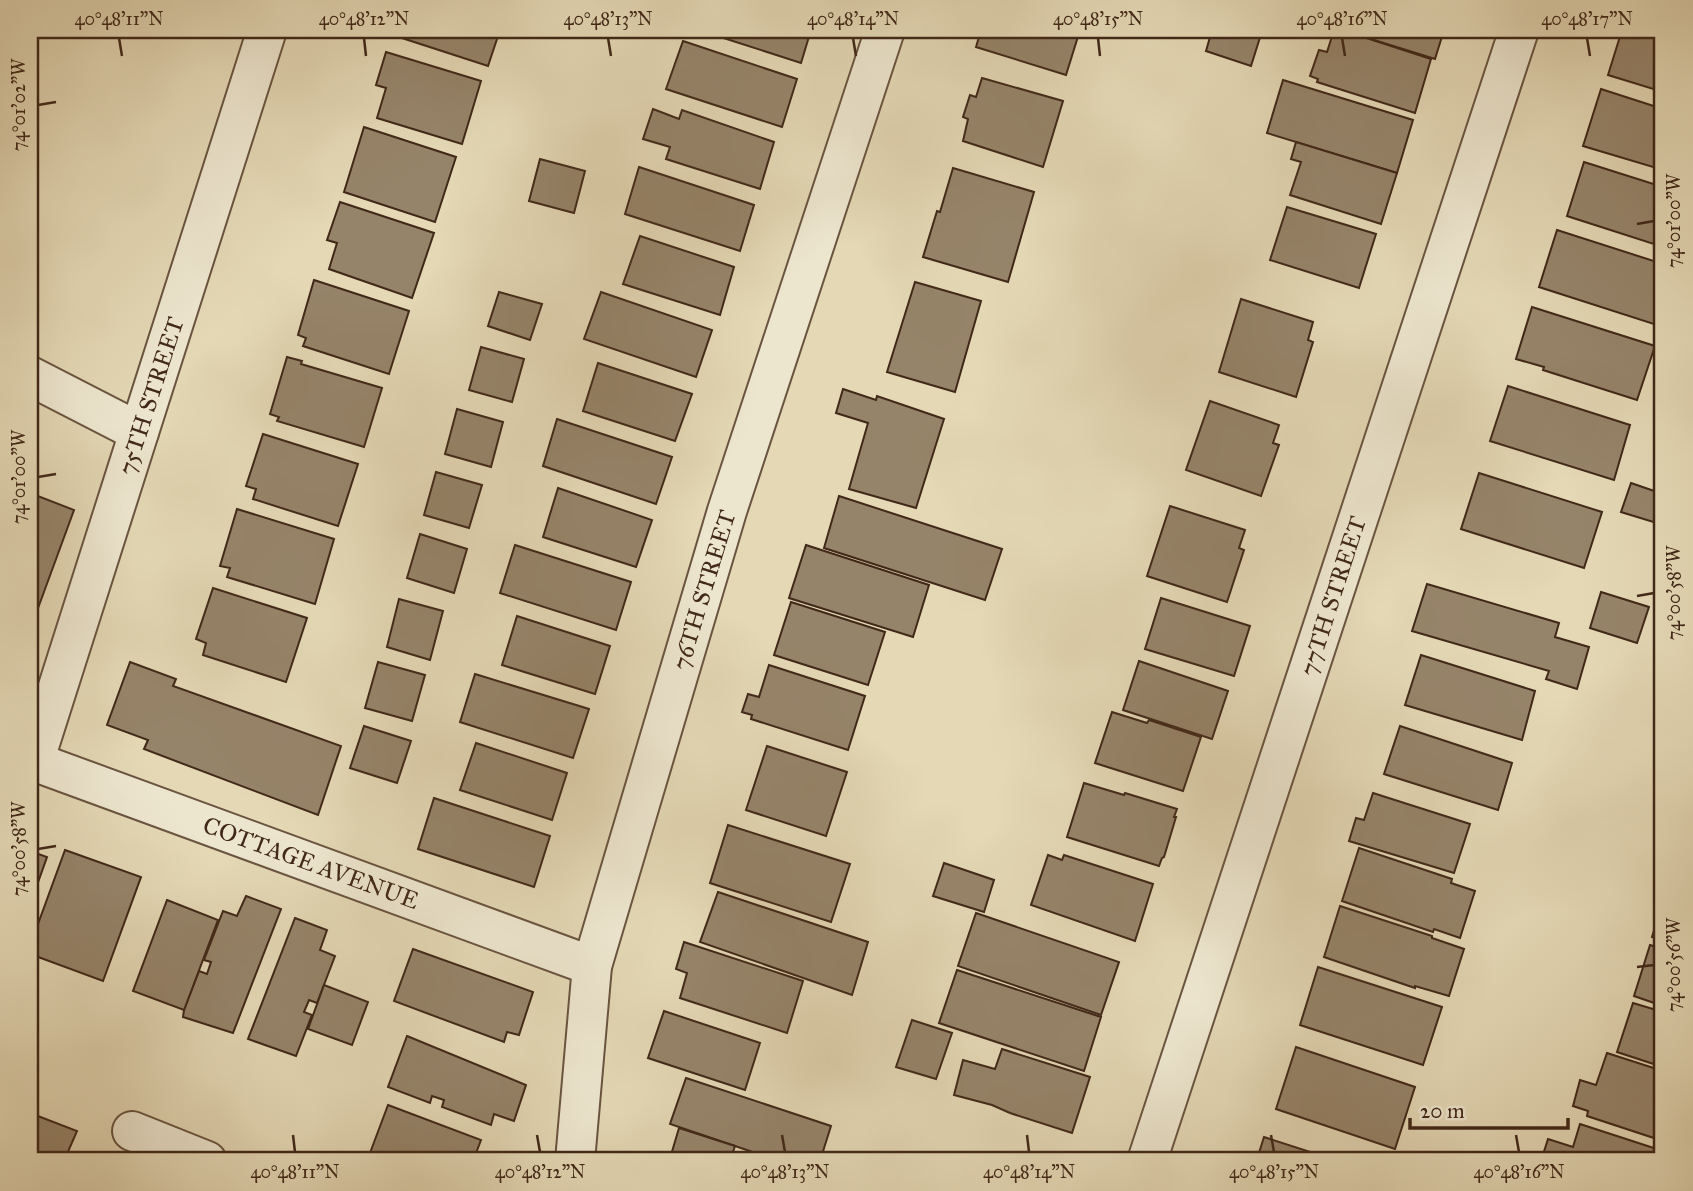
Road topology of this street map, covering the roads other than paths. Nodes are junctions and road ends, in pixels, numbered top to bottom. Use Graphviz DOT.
graph roads {
  1 [pos="267,30"];
  2 [pos="885,30"];
  3 [pos="1519,30"];
  4 [pos="30,376"];
  5 [pos="139,432"];
  6 [pos="32,761"];
  7 [pos="592,966"];
  8 [pos="132,1131"];
  9 [pos="207,1161"];
  10 [pos="575,1161"];
  11 [pos="1147,1161"];
  1 -- 5 [label="street, 75TH STREET"];
  2 -- 7 [label="street, 76TH STREET"];
  3 -- 11 [label="street, 77TH STREET"];
  4 -- 5 [label="street"];
  5 -- 6 [label="street, 75TH STREET"];
  6 -- 7 [label="street, COTTAGE AVENUE"];
  7 -- 10 [label="street, 76TH STREET"];
  8 -- 9 [label="street"];
}
